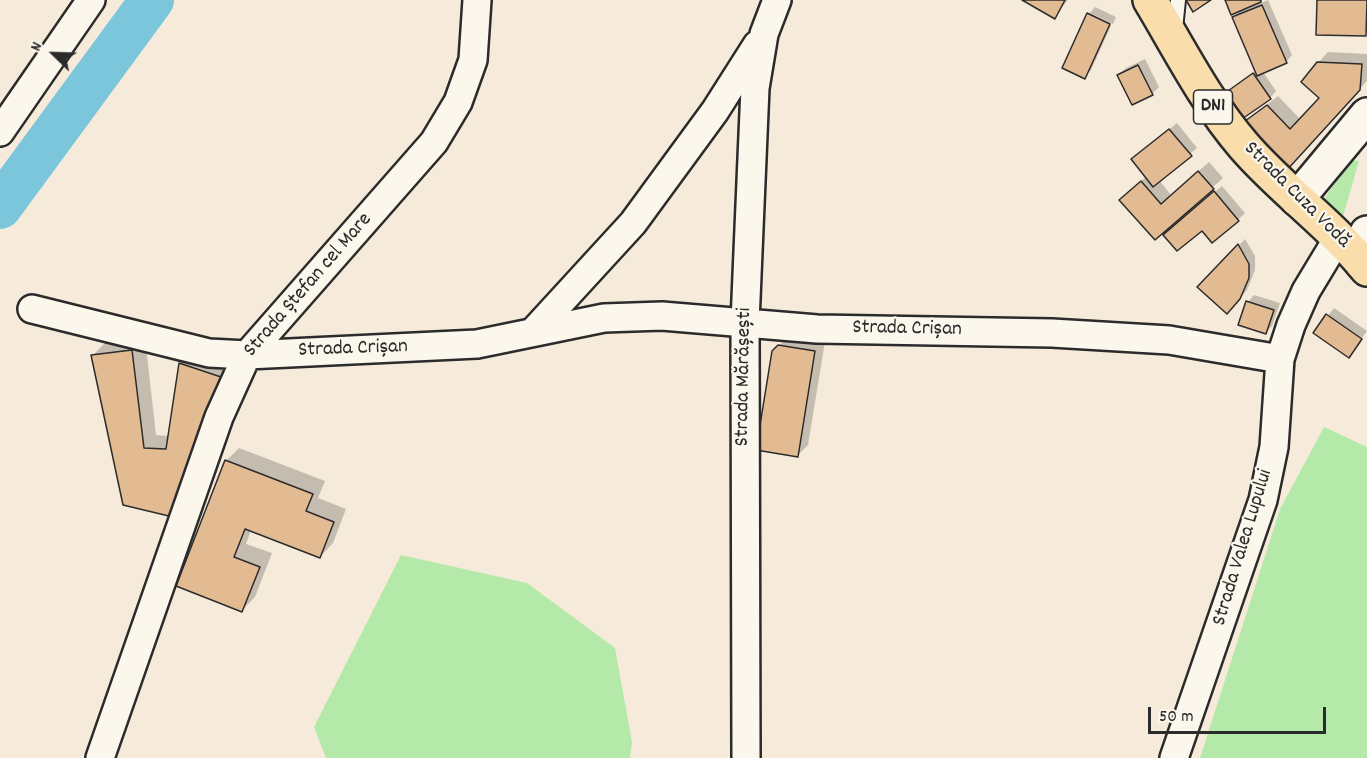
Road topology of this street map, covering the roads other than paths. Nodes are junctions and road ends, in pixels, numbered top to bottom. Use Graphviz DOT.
graph roads {
  1 [pos="91,0"];
  2 [pos="477,0"];
  3 [pos="777,0"];
  4 [pos="1150,0"];
  5 [pos="1178,0"];
  6 [pos="764,34"];
  7 [pos="1174,40"];
  8 [pos="1367,115"];
  9 [pos="0,132"];
  10 [pos="1297,199"];
  11 [pos="1359,251"];
  12 [pos="32,309"];
  13 [pos="745,322"];
  14 [pos="533,332"];
  15 [pos="247,355"];
  16 [pos="1280,359"];
  17 [pos="100,758"];
  18 [pos="746,758"];
  19 [pos="1174,758"];
  1 -- 9 [label="street"];
  2 -- 15 [label="street, Strada Ștefan cel Mare"];
  3 -- 6 [label="street, Strada Mărășești"];
  4 -- 7 [label="main road, Strada Cuza Vodă / DN1"];
  5 -- 7 [label="lane"];
  6 -- 13 [label="street, Strada Mărășești"];
  6 -- 14 [label="street"];
  7 -- 10 [label="main road, Strada Cuza Vodă / DN1"];
  8 -- 10 [label="main road"];
  10 -- 11 [label="main road, Strada Cuza Vodă / DN1"];
  11 -- 16 [label="street, Strada Valea Lupului"];
  12 -- 15 [label="street, Strada Crișan"];
  13 -- 14 [label="street, Strada Crișan"];
  13 -- 16 [label="street, Strada Crișan"];
  13 -- 18 [label="street, Strada Mărășești"];
  14 -- 15 [label="street, Strada Crișan"];
  15 -- 17 [label="street, Strada Ștefan cel Mare"];
  16 -- 19 [label="street, Strada Valea Lupului"];
}
